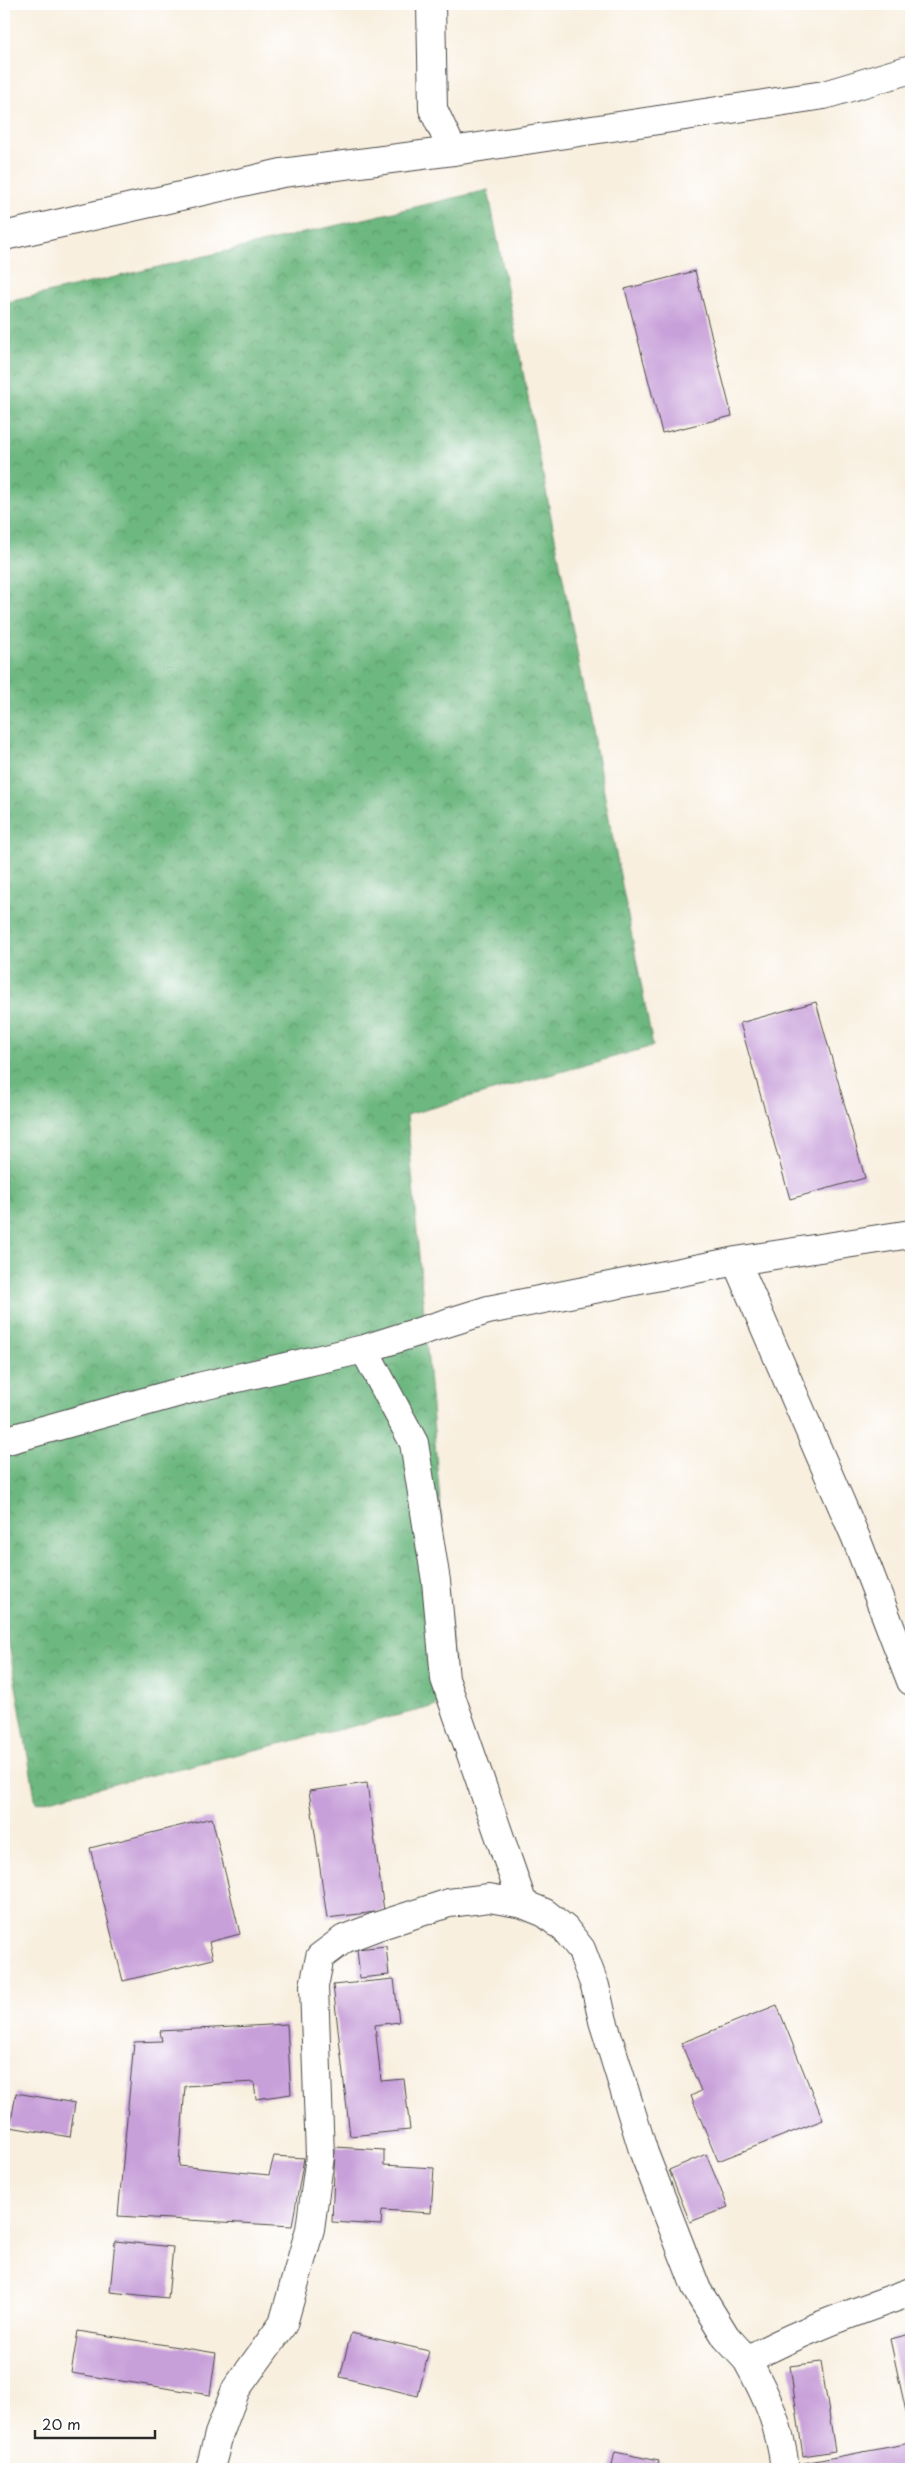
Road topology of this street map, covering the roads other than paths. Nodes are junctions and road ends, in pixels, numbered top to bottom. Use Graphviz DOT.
graph roads {
  1 [pos="431,4"];
  2 [pos="911,69"];
  3 [pos="453,151"];
  4 [pos="4,236"];
  5 [pos="911,1234"];
  6 [pos="736,1261"];
  7 [pos="364,1349"];
  8 [pos="4,1441"];
  9 [pos="911,1681"];
  10 [pos="523,1904"];
  11 [pos="911,2292"];
  12 [pos="747,2360"];
  13 [pos="210,2469"];
  14 [pos="785,2469"];
  1 -- 3 [label="street"];
  2 -- 3 [label="street"];
  3 -- 4 [label="street"];
  5 -- 6 [label="street"];
  6 -- 7 [label="street"];
  6 -- 9 [label="street"];
  7 -- 8 [label="street"];
  7 -- 10 [label="street"];
  10 -- 12 [label="street"];
  10 -- 13 [label="street"];
  11 -- 12 [label="street"];
  12 -- 14 [label="street"];
}
